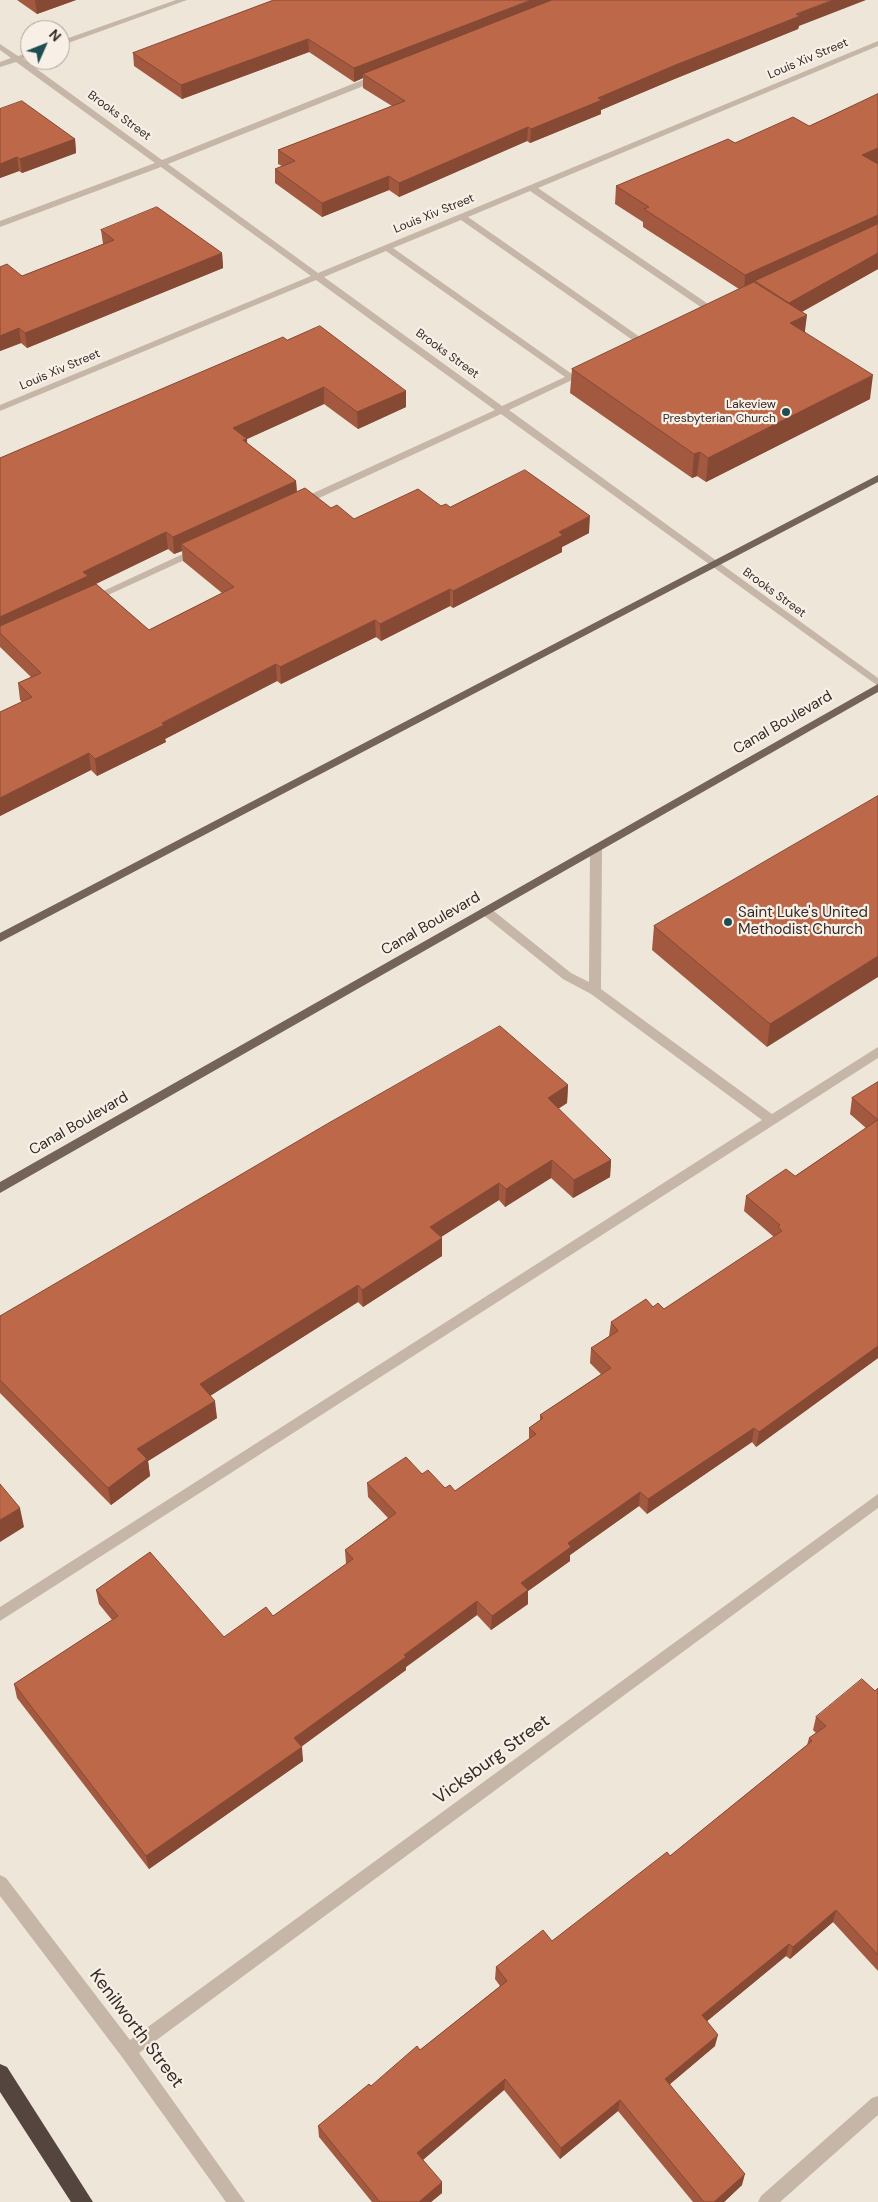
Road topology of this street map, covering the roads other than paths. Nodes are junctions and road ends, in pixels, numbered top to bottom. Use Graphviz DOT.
graph roads {
  1 [pos="183,0"];
  2 [pos="70,40"];
  3 [pos="878,43"];
  4 [pos="0,46"];
  5 [pos="18,59"];
  6 [pos="0,65"];
  7 [pos="388,73"];
  8 [pos="162,163"];
  9 [pos="530,187"];
  10 [pos="461,216"];
  11 [pos="0,224"];
  12 [pos="386,247"];
  13 [pos="318,275"];
  14 [pos="714,312"];
  15 [pos="644,344"];
  16 [pos="599,365"];
  17 [pos="572,378"];
  18 [pos="0,408"];
  19 [pos="502,410"];
  20 [pos="878,478"];
  21 [pos="294,506"];
  22 [pos="212,544"];
  23 [pos="712,564"];
  24 [pos="85,602"];
  25 [pos="878,683"];
  26 [pos="878,688"];
  27 [pos="596,848"];
  28 [pos="486,911"];
  29 [pos="0,938"];
  30 [pos="595,991"];
  31 [pos="878,1052"];
  32 [pos="771,1120"];
  33 [pos="0,1188"];
  34 [pos="878,1500"];
  35 [pos="0,1615"];
  36 [pos="0,1883"];
  37 [pos="128,2051"];
  38 [pos="0,2074"];
  39 [pos="878,2104"];
  40 [pos="83,2202"];
  41 [pos="236,2202"];
  42 [pos="767,2202"];
  1 -- 2 [label="street"];
  3 -- 9 [label="street, Louis Xiv Street"];
  4 -- 5 [label="street, Brooks Street"];
  5 -- 6 [label="street"];
  5 -- 8 [label="street, Brooks Street"];
  7 -- 8 [label="street"];
  8 -- 11 [label="street"];
  8 -- 13 [label="street, Brooks Street"];
  9 -- 10 [label="street, Louis Xiv Street"];
  9 -- 14 [label="street"];
  10 -- 12 [label="street, Louis Xiv Street"];
  10 -- 15 [label="street"];
  12 -- 13 [label="street, Louis Xiv Street"];
  12 -- 17 [label="street"];
  13 -- 18 [label="street, Louis Xiv Street"];
  13 -- 19 [label="street, Brooks Street"];
  16 -- 17 [label="street"];
  17 -- 19 [label="street"];
  19 -- 21 [label="street"];
  19 -- 23 [label="street, Brooks Street"];
  20 -- 23 [label="main road"];
  22 -- 24 [label="street"];
  23 -- 25 [label="street, Brooks Street"];
  23 -- 29 [label="main road"];
  26 -- 27 [label="main road, Canal Boulevard"];
  27 -- 28 [label="main road, Canal Boulevard"];
  27 -- 30 [label="street"];
  28 -- 30 [label="street"];
  28 -- 33 [label="main road, Canal Boulevard"];
  30 -- 32 [label="street"];
  31 -- 32 [label="street"];
  32 -- 35 [label="street"];
  34 -- 37 [label="street, Vicksburg Street"];
  36 -- 37 [label="street, Kenilworth Street"];
  37 -- 41 [label="street, Kenilworth Street"];
  38 -- 40 [label="highway"];
  39 -- 42 [label="street"];
}
